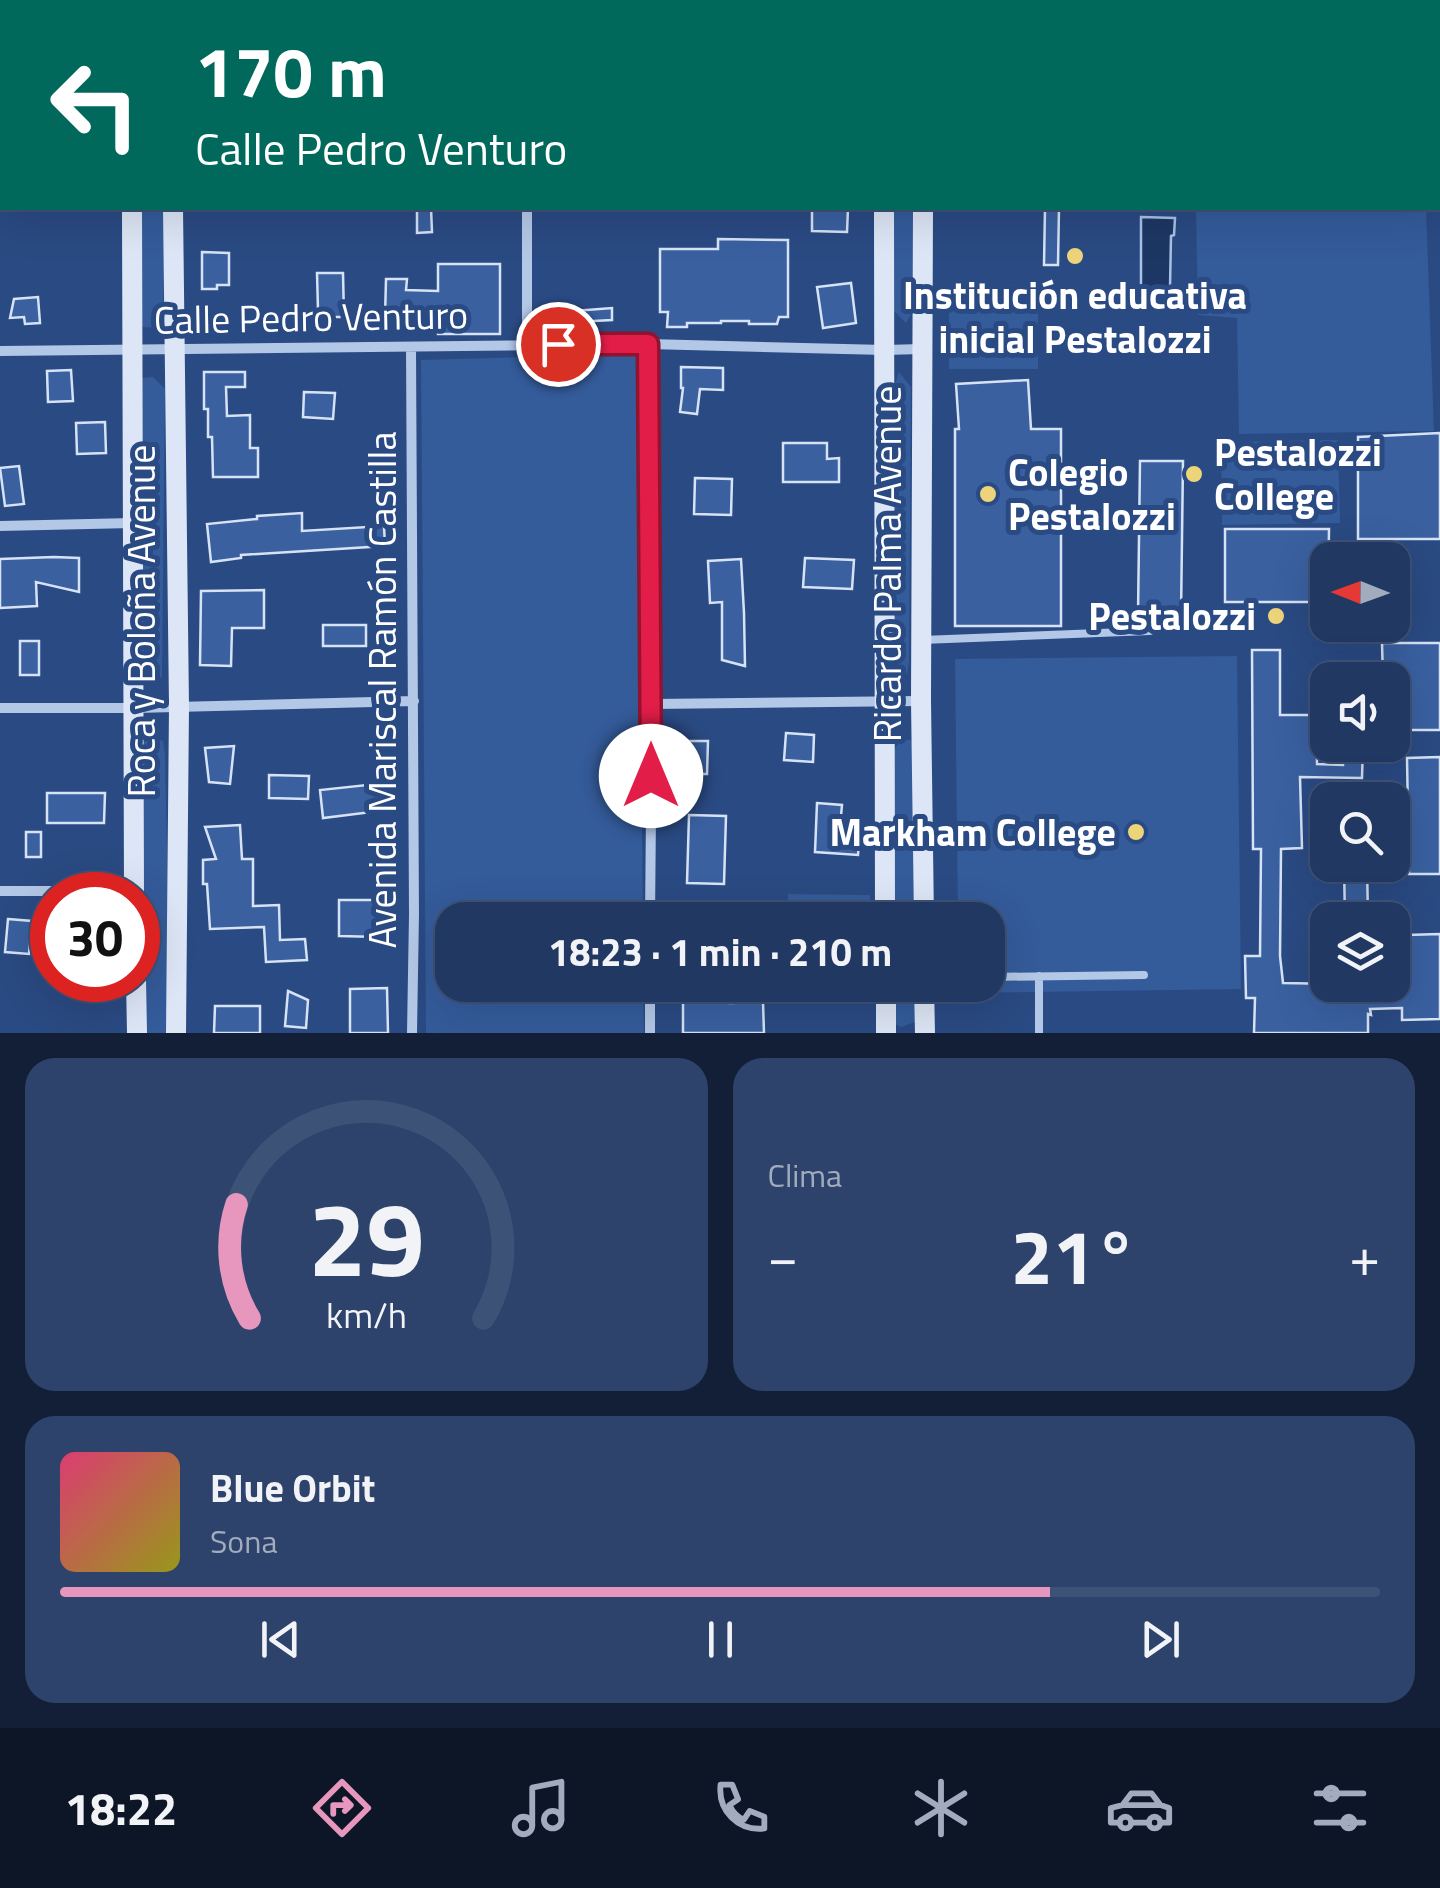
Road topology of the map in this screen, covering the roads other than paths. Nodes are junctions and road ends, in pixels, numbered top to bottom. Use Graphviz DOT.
graph roads {
  1 [pos="132,210"];
  2 [pos="173,210"];
  3 [pos="526,210"];
  4 [pos="884,210"];
  5 [pos="923,210"];
  6 [pos="527,344"];
  7 [pos="648,344"];
  8 [pos="411,347"];
  9 [pos="173,348"];
  10 [pos="134,349"];
  11 [pos="923,349"];
  12 [pos="885,350"];
  13 [pos="0,351"];
  14 [pos="133,523"];
  15 [pos="0,526"];
  16 [pos="1165,625"];
  17 [pos="922,640"];
  18 [pos="921,700"];
  19 [pos="414,701"];
  20 [pos="885,701"];
  21 [pos="652,704"];
  22 [pos="178,706"];
  23 [pos="0,708"];
  24 [pos="135,708"];
  25 [pos="134,872"];
  26 [pos="0,891"];
  27 [pos="30,891"];
  28 [pos="650,902"];
  29 [pos="885,902"];
  30 [pos="924,902"];
  31 [pos="1144,975"];
  32 [pos="1005,976"];
  33 [pos="1039,976"];
  34 [pos="136,1002"];
  35 [pos="650,1002"];
  36 [pos="886,1002"];
  37 [pos="924,1002"];
  38 [pos="137,1033"];
  39 [pos="176,1033"];
  40 [pos="412,1033"];
  41 [pos="650,1033"];
  42 [pos="886,1033"];
  43 [pos="924,1033"];
  44 [pos="1039,1033"];
  1 -- 10 [label="main road, Roca y Boloña Avenue"];
  2 -- 9 [label="main road, Roca y Boloña Avenue"];
  3 -- 6 [label="street"];
  4 -- 12 [label="main road, Ricardo Palma Avenue"];
  5 -- 11 [label="main road, Ricardo Palma Avenue"];
  6 -- 7 [label="street, Calle Pedro Venturo"];
  6 -- 8 [label="street, Calle Pedro Venturo"];
  7 -- 12 [label="street, Calle Pedro Venturo"];
  7 -- 21 [label="street"];
  8 -- 9 [label="street, Calle Pedro Venturo"];
  8 -- 19 [label="street, Avenida Mariscal Ramón Castilla"];
  9 -- 10 [label="street, Calle Pedro Venturo"];
  9 -- 22 [label="main road, Roca y Boloña Avenue"];
  10 -- 13 [label="street, Calle Pedro Venturo"];
  10 -- 14 [label="main road, Roca y Boloña Avenue"];
  11 -- 12 [label="street, Calle Pedro Venturo"];
  11 -- 17 [label="main road, Ricardo Palma Avenue"];
  12 -- 20 [label="main road, Ricardo Palma Avenue"];
  14 -- 15 [label="street"];
  14 -- 24 [label="main road, Roca y Boloña Avenue"];
  16 -- 17 [label="lane"];
  17 -- 18 [label="main road, Ricardo Palma Avenue"];
  18 -- 20 [label="street"];
  18 -- 30 [label="main road, Ricardo Palma Avenue"];
  19 -- 22 [label="street"];
  19 -- 40 [label="street, Avenida Mariscal Ramón Castilla"];
  20 -- 21 [label="street"];
  20 -- 29 [label="main road, Ricardo Palma Avenue"];
  21 -- 28 [label="street"];
  22 -- 24 [label="street"];
  22 -- 39 [label="main road, Roca y Boloña Avenue"];
  23 -- 24 [label="street"];
  24 -- 25 [label="main road, Roca y Boloña Avenue"];
  26 -- 27 [label="street"];
  31 -- 33 [label="lane"];
  32 -- 33 [label="lane"];
  33 -- 44 [label="lane"];
  34 -- 38 [label="main road"];
  35 -- 41 [label="street"];
  36 -- 42 [label="main road"];
  37 -- 43 [label="main road"];
}
